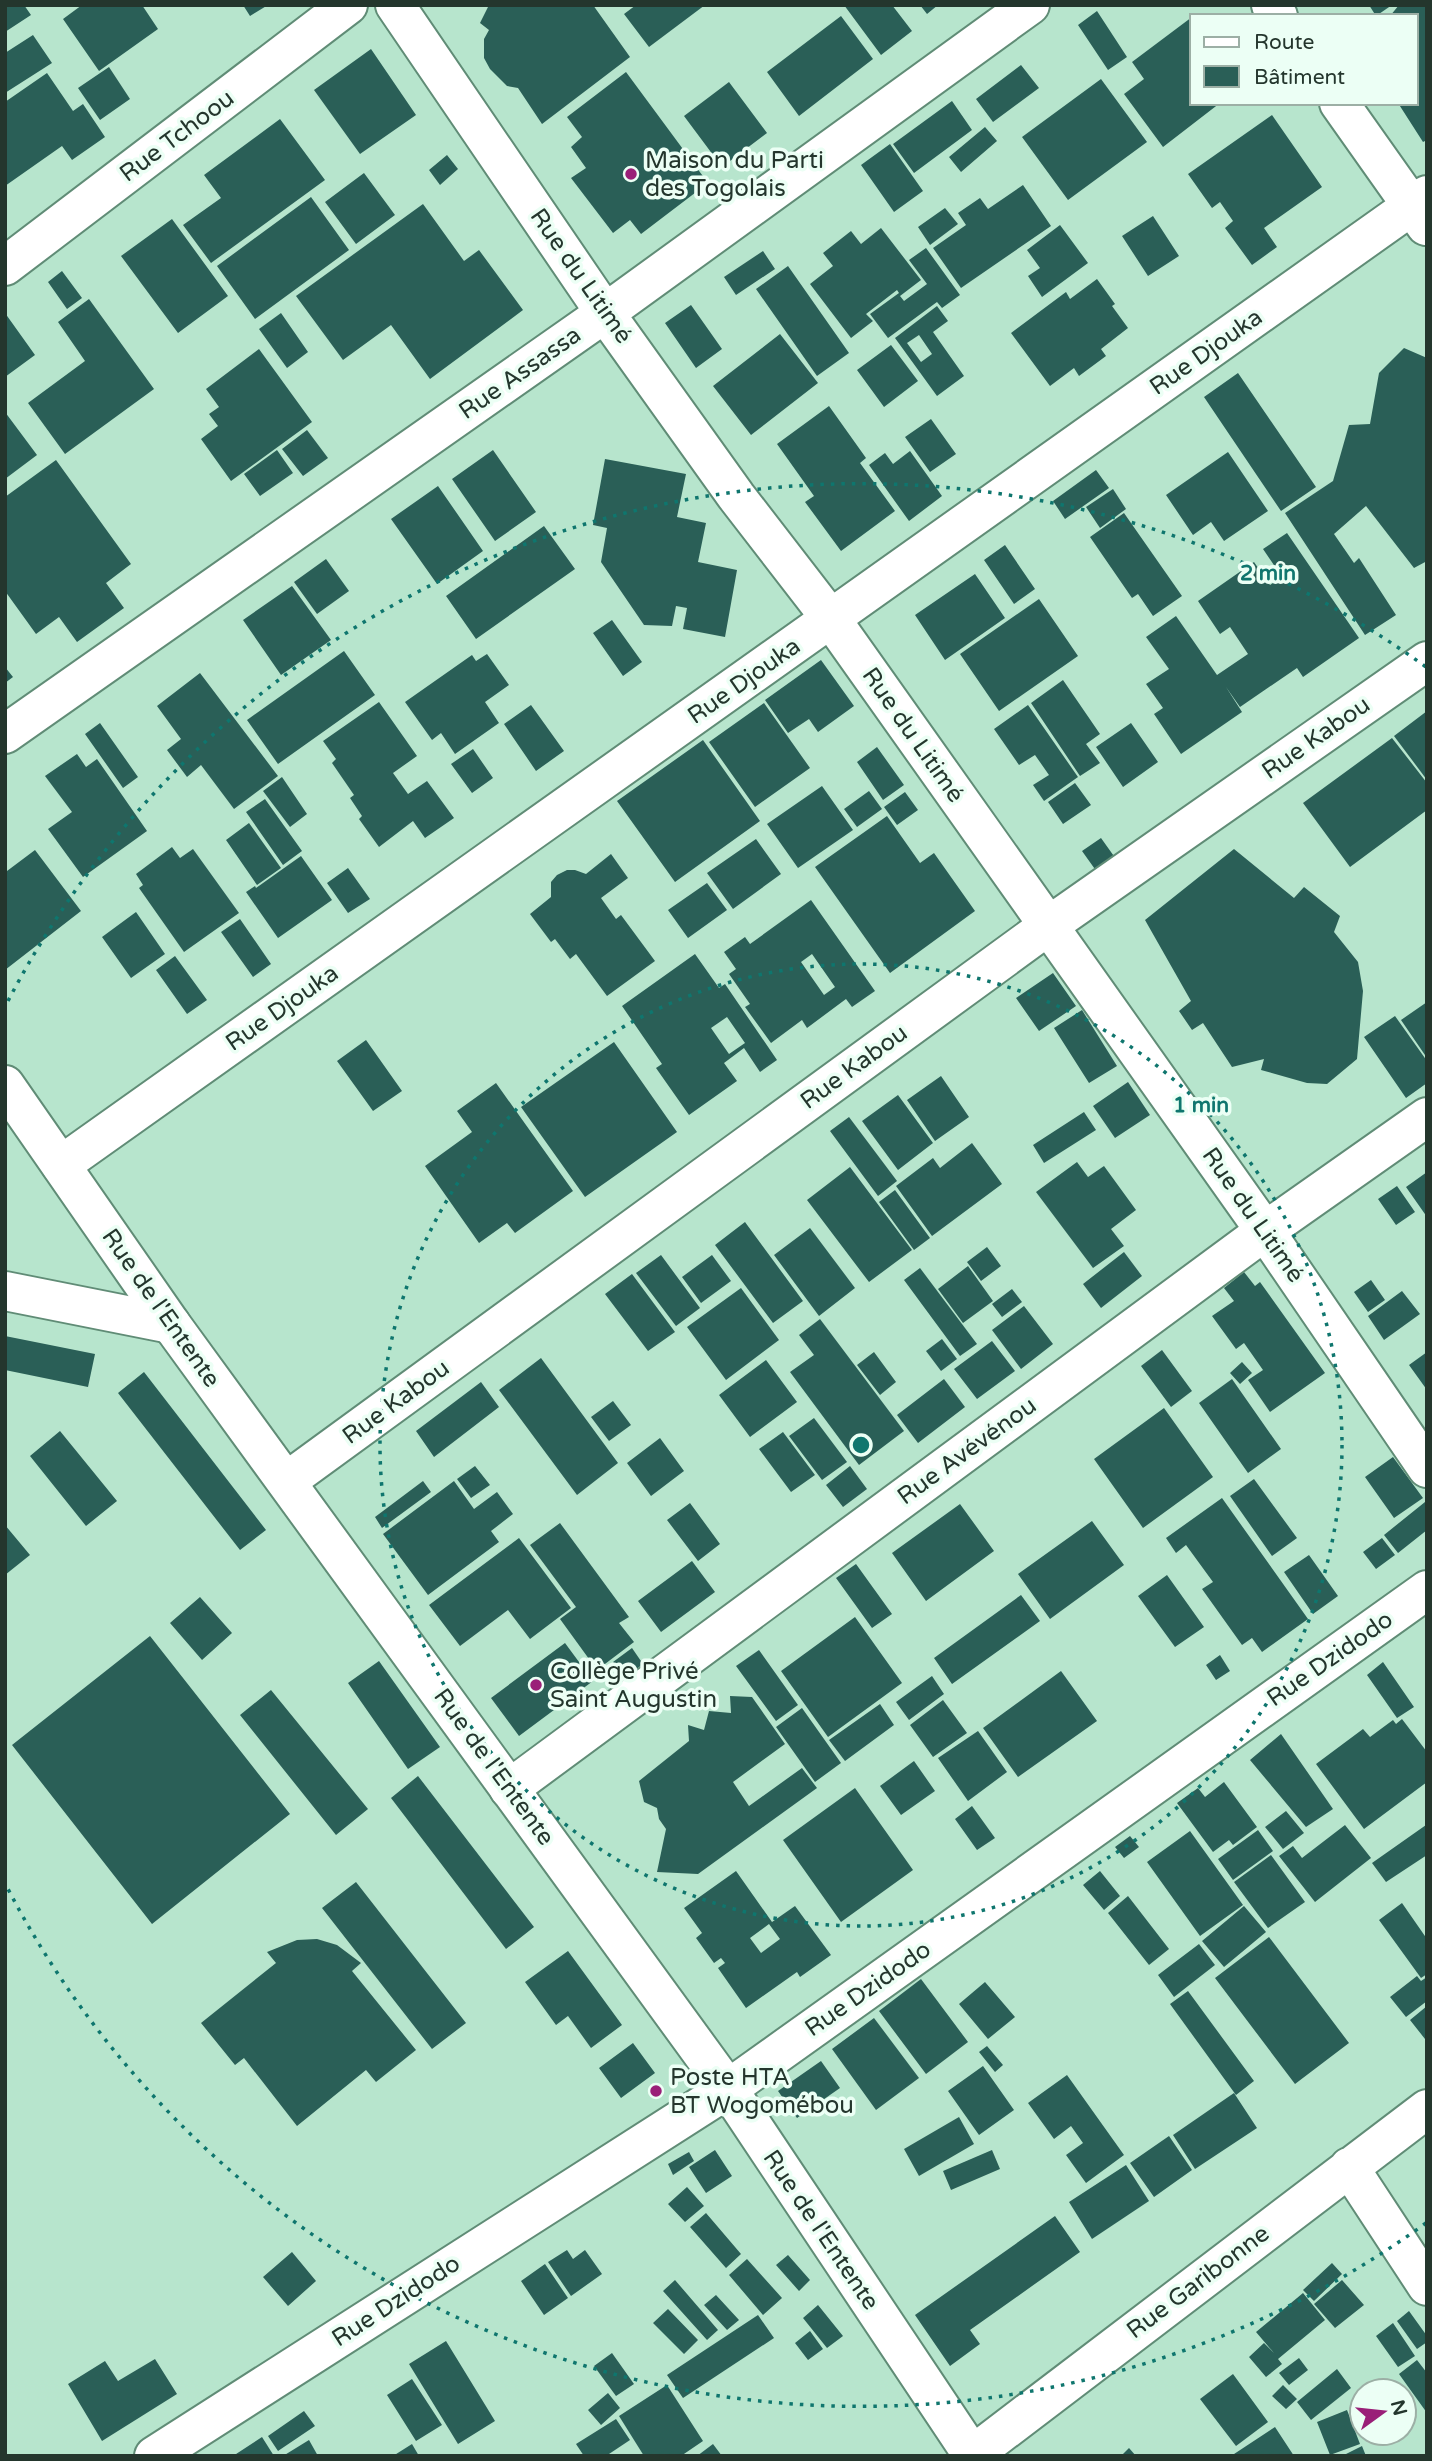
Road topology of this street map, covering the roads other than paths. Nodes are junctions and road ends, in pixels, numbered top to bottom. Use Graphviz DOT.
graph roads {
  1 [pos="348,5"];
  2 [pos="395,5"];
  3 [pos="1030,5"];
  4 [pos="1341,105"];
  5 [pos="1422,209"];
  6 [pos="5,267"];
  7 [pos="605,313"];
  8 [pos="831,619"];
  9 [pos="1427,661"];
  10 [pos="5,734"];
  11 [pos="1048,926"];
  12 [pos="5,1085"];
  13 [pos="1427,1117"];
  14 [pos="61,1165"];
  15 [pos="1265,1231"];
  16 [pos="5,1291"];
  17 [pos="171,1324"];
  18 [pos="1427,1468"];
  19 [pos="287,1482"];
  20 [pos="1427,1590"];
  21 [pos="509,1788"];
  22 [pos="727,2089"];
  23 [pos="1427,2109"];
  24 [pos="1349,2167"];
  25 [pos="1427,2286"];
  26 [pos="972,2455"];
  27 [pos="154,2456"];
  1 -- 6 [label="street, Rue Tchoou"];
  2 -- 7 [label="street, Rue du Litimé"];
  3 -- 7 [label="street, Rue Assassa"];
  4 -- 5 [label="street"];
  5 -- 8 [label="street, Rue Djouka"];
  7 -- 8 [label="street, Rue du Litimé"];
  7 -- 10 [label="street, Rue Assassa"];
  8 -- 11 [label="street, Rue du Litimé"];
  8 -- 14 [label="street, Rue Djouka"];
  9 -- 11 [label="street, Rue Kabou"];
  11 -- 15 [label="street, Rue du Litimé"];
  11 -- 19 [label="street, Rue Kabou"];
  12 -- 14 [label="street, Rue de l'Entente"];
  13 -- 15 [label="street, Rue Avévénou"];
  14 -- 17 [label="street, Rue de l'Entente"];
  15 -- 18 [label="street, Rue du Litimé"];
  15 -- 21 [label="street, Rue Avévénou"];
  16 -- 17 [label="street"];
  17 -- 19 [label="street, Rue de l'Entente"];
  19 -- 21 [label="street, Rue de l'Entente"];
  20 -- 22 [label="street, Rue Dzidodo"];
  21 -- 22 [label="street, Rue de l'Entente"];
  22 -- 26 [label="street, Rue de l'Entente"];
  22 -- 27 [label="street, Rue Dzidodo"];
  23 -- 24 [label="street, Rue Garibonne"];
  24 -- 25 [label="street"];
  24 -- 26 [label="street, Rue Garibonne"];
}
